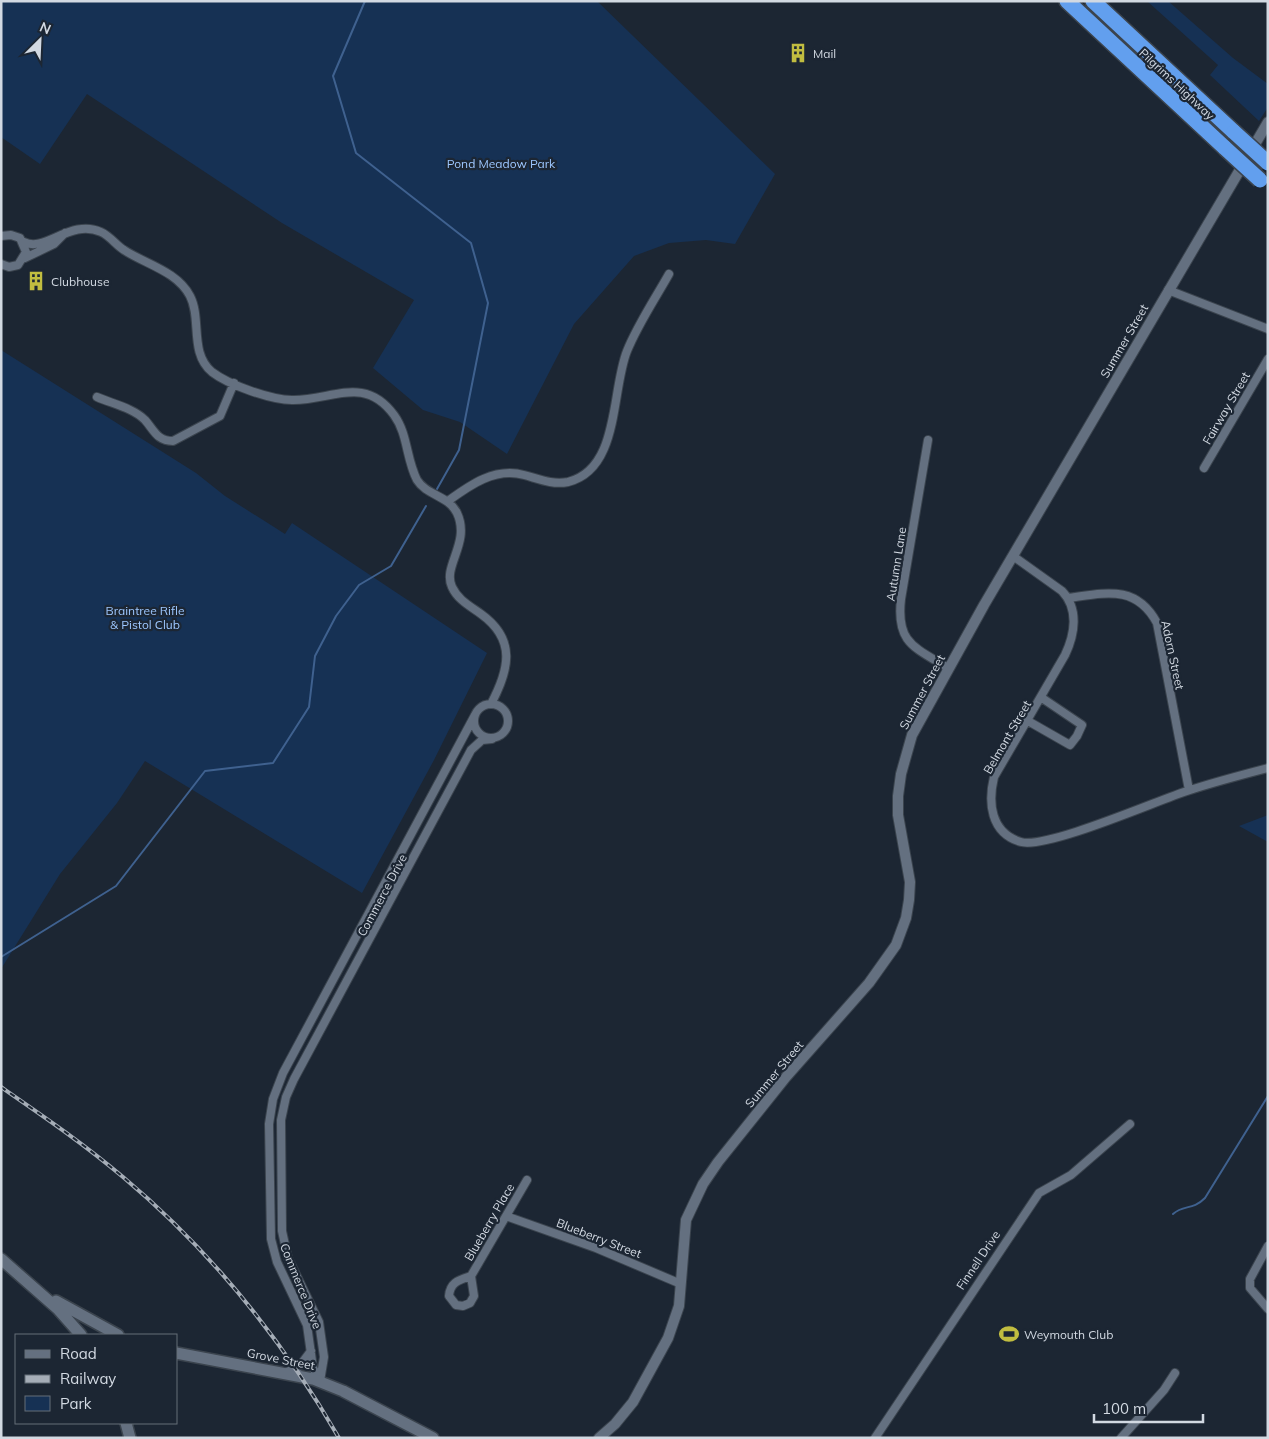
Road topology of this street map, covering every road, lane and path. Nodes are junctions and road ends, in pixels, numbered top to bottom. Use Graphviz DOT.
graph roads {
  1 [pos="1067,1"];
  2 [pos="1093,1"];
  3 [pos="1268,122"];
  4 [pos="1268,163"];
  5 [pos="1264,184"];
  6 [pos="65,233"];
  7 [pos="1,236"];
  8 [pos="24,242"];
  9 [pos="25,258"];
  10 [pos="1,264"];
  11 [pos="669,274"];
  12 [pos="1168,290"];
  13 [pos="1268,329"];
  14 [pos="1268,359"];
  15 [pos="234,383"];
  16 [pos="97,398"];
  17 [pos="928,440"];
  18 [pos="1204,468"];
  19 [pos="448,501"];
  20 [pos="1013,556"];
  21 [pos="1068,598"];
  22 [pos="948,668"];
  23 [pos="1042,698"];
  24 [pos="491,704"];
  25 [pos="475,715"];
  26 [pos="1028,722"];
  27 [pos="492,739"];
  28 [pos="1268,768"];
  29 [pos="1189,790"];
  30 [pos="1130,1124"];
  31 [pos="269,1157"];
  32 [pos="281,1157"];
  33 [pos="527,1180"];
  34 [pos="506,1216"];
  35 [pos="1268,1246"];
  36 [pos="1,1259"];
  37 [pos="471,1276"];
  38 [pos="681,1284"];
  39 [pos="34,1288"];
  40 [pos="308,1297"];
  41 [pos="297,1302"];
  42 [pos="1268,1309"];
  43 [pos="316,1316"];
  44 [pos="306,1320"];
  45 [pos="80,1334"];
  46 [pos="116,1334"];
  47 [pos="312,1346"];
  48 [pos="178,1353"];
  49 [pos="285,1372"];
  50 [pos="1175,1373"];
  51 [pos="320,1381"];
  52 [pos="432,1438"];
  53 [pos="600,1438"];
  54 [pos="875,1438"];
  55 [pos="1121,1438"];
  1 -- 5 [label="highway, Pilgrims Highway, bridge"];
  2 -- 4 [label="highway, Pilgrims Highway, bridge"];
  3 -- 12 [label="street, Summer Street"];
  6 -- 8 [label="street"];
  6 -- 9 [label="street"];
  6 -- 15 [label="street"];
  7 -- 8 [label="street"];
  8 -- 9 [label="street"];
  9 -- 10 [label="street"];
  11 -- 19 [label="street"];
  12 -- 13 [label="street"];
  12 -- 20 [label="street, Summer Street"];
  14 -- 18 [label="street, Fairway Street"];
  15 -- 16 [label="street"];
  15 -- 19 [label="street"];
  17 -- 22 [label="street, Autumn Lane"];
  19 -- 24 [label="street"];
  20 -- 21 [label="street"];
  20 -- 22 [label="street, Summer Street"];
  21 -- 23 [label="street, Belmont Street"];
  21 -- 29 [label="street, Adorn Street"];
  22 -- 38 [label="street, Summer Street"];
  23 -- 26 [label="street, Belmont Street"];
  23 -- 26 [label="street"];
  24 -- 25 [label="street"];
  24 -- 27 [label="street"];
  25 -- 27 [label="street"];
  25 -- 31 [label="street, Commerce Drive"];
  26 -- 29 [label="street, Belmont Street"];
  27 -- 32 [label="street, Commerce Drive"];
  28 -- 29 [label="street, Belmont Street"];
  30 -- 54 [label="street, Finnell Drive"];
  31 -- 32 [label="street"];
  31 -- 41 [label="street, Commerce Drive"];
  32 -- 40 [label="street, Commerce Drive"];
  33 -- 34 [label="street, Blueberry Place"];
  34 -- 37 [label="street, Blueberry Place"];
  34 -- 38 [label="street, Blueberry Street"];
  35 -- 42 [label="street"];
  36 -- 39 [label="main road"];
  38 -- 53 [label="street, Summer Street"];
  39 -- 45 [label="main road"];
  39 -- 46 [label="main road"];
  40 -- 41 [label="street"];
  40 -- 43 [label="street, Commerce Drive"];
  41 -- 44 [label="street, Commerce Drive"];
  43 -- 44 [label="street"];
  43 -- 51 [label="street, Commerce Drive"];
  44 -- 47 [label="street, Commerce Drive"];
  47 -- 49 [label="street"];
  47 -- 51 [label="street, Commerce Drive"];
  48 -- 49 [label="main road, Grove Street"];
  49 -- 51 [label="main road, Grove Street"];
  50 -- 55 [label="street"];
  51 -- 52 [label="main road, Grove Street"];
}
